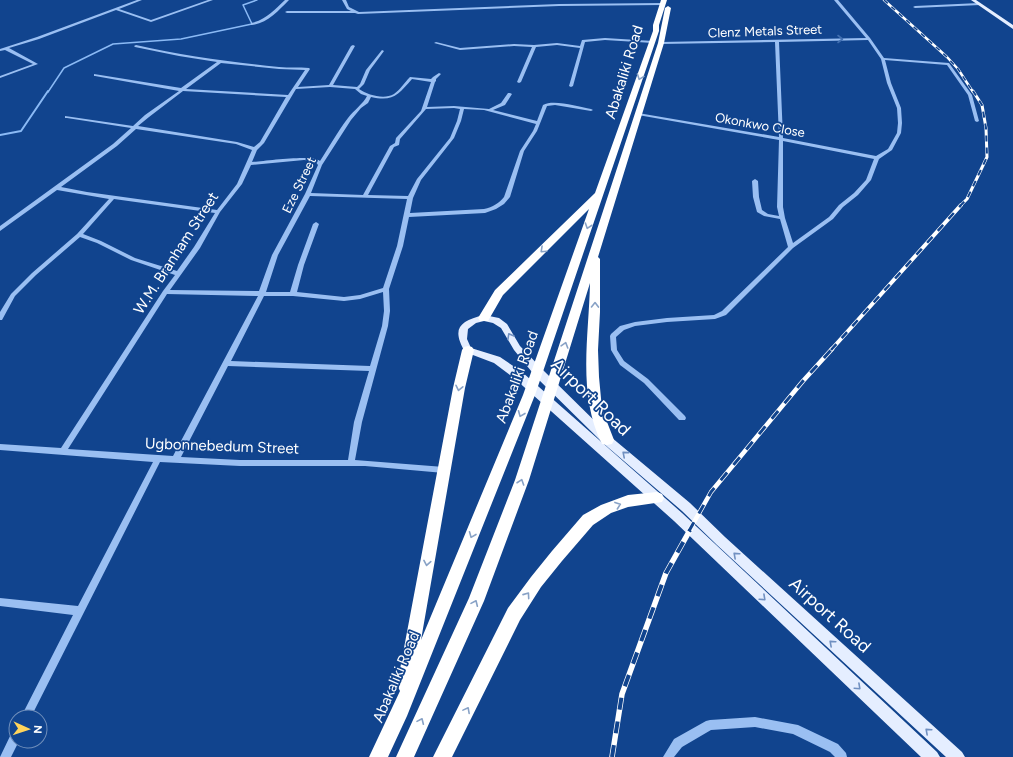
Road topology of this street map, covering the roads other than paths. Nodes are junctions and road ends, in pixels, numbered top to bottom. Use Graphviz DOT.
graph roads {
  1 [pos="140,0"];
  2 [pos="211,0"];
  3 [pos="287,0"];
  4 [pos="344,0"];
  5 [pos="560,0"];
  6 [pos="836,0"];
  7 [pos="973,0"];
  8 [pos="665,1"];
  9 [pos="979,4"];
  10 [pos="559,5"];
  11 [pos="915,7"];
  12 [pos="116,9"];
  13 [pos="286,12"];
  14 [pos="354,12"];
  15 [pos="252,24"];
  16 [pos="1013,27"];
  17 [pos="869,39"];
  18 [pos="777,40"];
  19 [pos="436,43"];
  20 [pos="657,43"];
  21 [pos="136,46"];
  22 [pos="353,46"];
  23 [pos="534,46"];
  24 [pos="582,47"];
  25 [pos="2,49"];
  26 [pos="382,51"];
  27 [pos="883,58"];
  28 [pos="220,62"];
  29 [pos="439,74"];
  30 [pos="95,75"];
  31 [pos="0,77"];
  32 [pos="434,81"];
  33 [pos="519,82"];
  34 [pos="330,86"];
  35 [pos="571,86"];
  36 [pos="296,88"];
  37 [pos="184,90"];
  38 [pos="357,90"];
  39 [pos="510,94"];
  40 [pos="289,96"];
  41 [pos="369,96"];
  42 [pos="425,108"];
  43 [pos="462,108"];
  44 [pos="490,110"];
  45 [pos="591,110"];
  46 [pos="638,114"];
  47 [pos="67,117"];
  48 [pos="977,121"];
  49 [pos="539,123"];
  50 [pos="134,128"];
  51 [pos="780,139"];
  52 [pos="255,149"];
  53 [pos="877,158"];
  54 [pos="249,164"];
  55 [pos="320,165"];
  56 [pos="755,181"];
  57 [pos="57,188"];
  58 [pos="600,193"];
  59 [pos="308,194"];
  60 [pos="365,196"];
  61 [pos="112,198"];
  62 [pos="410,198"];
  63 [pos="218,212"];
  64 [pos="407,215"];
  65 [pos="782,218"];
  66 [pos="316,224"];
  67 [pos="0,229"];
  68 [pos="78,235"];
  69 [pos="596,244"];
  70 [pos="791,247"];
  71 [pos="179,274"];
  72 [pos="386,289"];
  73 [pos="165,292"];
  74 [pos="262,293"];
  75 [pos="293,294"];
  76 [pos="0,318"];
  77 [pos="484,318"];
  78 [pos="468,350"];
  79 [pos="226,363"];
  80 [pos="373,369"];
  81 [pos="682,418"];
  82 [pos="607,440"];
  83 [pos="0,447"];
  84 [pos="63,451"];
  85 [pos="158,459"];
  86 [pos="176,459"];
  87 [pos="351,463"];
  88 [pos="444,470"];
  89 [pos="657,498"];
  90 [pos="718,547"];
  91 [pos="0,602"];
  92 [pos="80,611"];
  93 [pos="30,709"];
  94 [pos="401,710"];
  95 [pos="378,757"];
  96 [pos="405,757"];
  97 [pos="442,757"];
  98 [pos="668,757"];
  99 [pos="842,757"];
  100 [pos="932,757"];
  101 [pos="957,757"];
  1 -- 12 [label="street"];
  2 -- 12 [label="street"];
  3 -- 15 [label="street"];
  4 -- 14 [label="street"];
  5 -- 10 [label="street"];
  6 -- 17 [label="street"];
  7 -- 9 [label="main road"];
  8 -- 10 [label="street"];
  8 -- 20 [label="highway, Abakaliki Road"];
  9 -- 11 [label="street"];
  9 -- 16 [label="main road"];
  10 -- 14 [label="street"];
  12 -- 25 [label="street"];
  13 -- 14 [label="street"];
  18 -- 17 [label="street, Clenz Metals Street, one-way"];
  17 -- 27 [label="street"];
  18 -- 20 [label="street, Clenz Metals Street"];
  18 -- 51 [label="street"];
  19 -- 23 [label="street"];
  20 -- 24 [label="street, Clenz Metals Street"];
  20 -- 46 [label="highway, Abakaliki Road"];
  20 -- 58 [label="highway, Abakaliki Road, one-way"];
  21 -- 28 [label="street"];
  22 -- 34 [label="street"];
  23 -- 24 [label="street"];
  23 -- 33 [label="street"];
  24 -- 35 [label="street"];
  25 -- 31 [label="street"];
  26 -- 38 [label="street"];
  27 -- 48 [label="street"];
  27 -- 53 [label="street"];
  28 -- 36 [label="street, W.M. Branham Street"];
  28 -- 37 [label="street"];
  29 -- 32 [label="street"];
  30 -- 37 [label="street"];
  32 -- 41 [label="street"];
  32 -- 42 [label="street"];
  34 -- 36 [label="street"];
  34 -- 38 [label="street"];
  36 -- 40 [label="street, W.M. Branham Street"];
  37 -- 40 [label="street"];
  37 -- 50 [label="street"];
  38 -- 41 [label="street"];
  39 -- 44 [label="street"];
  40 -- 52 [label="street, W.M. Branham Street"];
  41 -- 55 [label="street, Eze Street"];
  42 -- 43 [label="street"];
  42 -- 60 [label="street"];
  43 -- 44 [label="street"];
  43 -- 62 [label="street"];
  44 -- 49 [label="street"];
  45 -- 49 [label="street"];
  46 -- 51 [label="street, Okonkwo Close"];
  46 -- 69 [label="highway, Abakaliki Road"];
  47 -- 50 [label="street"];
  49 -- 64 [label="street"];
  50 -- 52 [label="street"];
  50 -- 57 [label="street"];
  51 -- 53 [label="street, Okonkwo Close"];
  51 -- 65 [label="street"];
  52 -- 54 [label="street, W.M. Branham Street"];
  53 -- 70 [label="street"];
  54 -- 55 [label="street"];
  54 -- 63 [label="street, W.M. Branham Street"];
  55 -- 59 [label="street, Eze Street"];
  56 -- 65 [label="street"];
  57 -- 61 [label="street"];
  57 -- 67 [label="street"];
  58 -- 77 [label="highway, one-way"];
  58 -- 94 [label="highway, Abakaliki Road, one-way"];
  59 -- 60 [label="street"];
  59 -- 74 [label="street, Eze Street"];
  60 -- 62 [label="street"];
  61 -- 63 [label="street"];
  61 -- 68 [label="street"];
  62 -- 64 [label="street"];
  63 -- 71 [label="street, W.M. Branham Street"];
  64 -- 72 [label="street"];
  65 -- 70 [label="street"];
  66 -- 75 [label="street"];
  68 -- 71 [label="street"];
  68 -- 76 [label="street"];
  82 -- 69 [label="highway, one-way"];
  96 -- 69 [label="highway, Abakaliki Road, one-way"];
  70 -- 81 [label="street"];
  71 -- 73 [label="street, W.M. Branham Street"];
  72 -- 75 [label="street"];
  72 -- 80 [label="street"];
  73 -- 74 [label="street"];
  73 -- 84 [label="street, W.M. Branham Street"];
  74 -- 75 [label="street"];
  74 -- 79 [label="street, Eze Street"];
  77 -- 78 [label="main road"];
  82 -- 77 [label="main road, Airport Road, one-way"];
  78 -- 88 [label="highway, one-way"];
  78 -- 89 [label="main road, Airport Road"];
  79 -- 80 [label="street"];
  79 -- 86 [label="street, Eze Street"];
  80 -- 87 [label="street"];
  90 -- 82 [label="main road, Airport Road, one-way"];
  83 -- 84 [label="street, Ugbonnebedum Street"];
  84 -- 85 [label="street, Ugbonnebedum Street"];
  85 -- 86 [label="street, Ugbonnebedum Street"];
  85 -- 92 [label="street"];
  86 -- 87 [label="street, Ugbonnebedum Street"];
  87 -- 88 [label="street, Ugbonnebedum Street"];
  88 -- 94 [label="highway, one-way"];
  89 -- 90 [label="main road, Airport Road"];
  97 -- 89 [label="highway, one-way"];
  90 -- 100 [label="main road, Airport Road, one-way"];
  101 -- 90 [label="main road, Airport Road, one-way"];
  91 -- 92 [label="street"];
  92 -- 93 [label="street"];
  94 -- 95 [label="highway, Abakaliki Road"];
  98 -- 99 [label="street"];
}
